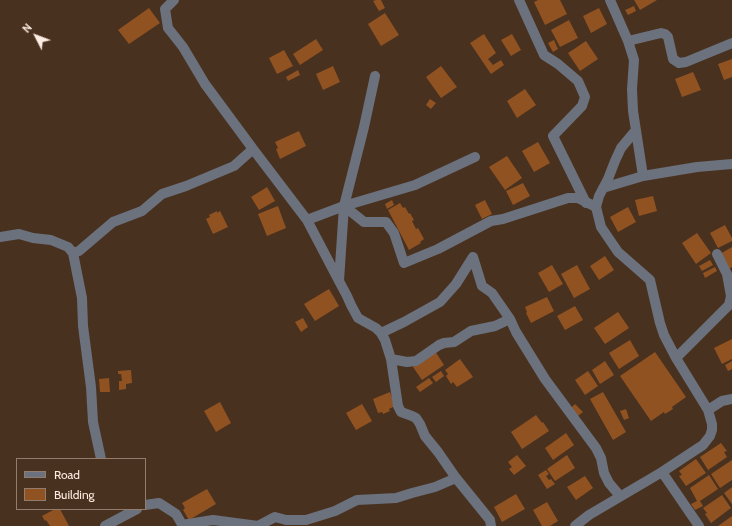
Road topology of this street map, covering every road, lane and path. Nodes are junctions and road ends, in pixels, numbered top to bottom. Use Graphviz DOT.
graph roads {
  1 [pos="174,0"];
  2 [pos="519,0"];
  3 [pos="610,0"];
  4 [pos="628,41"];
  5 [pos="732,43"];
  6 [pos="375,76"];
  7 [pos="636,130"];
  8 [pos="253,150"];
  9 [pos="475,157"];
  10 [pos="732,164"];
  11 [pos="643,176"];
  12 [pos="603,188"];
  13 [pos="586,203"];
  14 [pos="344,206"];
  15 [pos="596,207"];
  16 [pos="307,220"];
  17 [pos="0,236"];
  18 [pos="73,253"];
  19 [pos="717,254"];
  20 [pos="339,281"];
  21 [pos="510,319"];
  22 [pos="381,333"];
  23 [pos="676,358"];
  24 [pos="391,359"];
  25 [pos="732,399"];
  26 [pos="708,410"];
  27 [pos="101,458"];
  28 [pos="662,472"];
  29 [pos="456,478"];
  30 [pos="620,496"];
  31 [pos="146,505"];
  32 [pos="133,510"];
  33 [pos="120,513"];
  34 [pos="105,526"];
  35 [pos="183,526"];
  36 [pos="491,526"];
  37 [pos="575,526"];
  38 [pos="699,526"];
  1 -- 8 [label="street"];
  2 -- 13 [label="street"];
  3 -- 4 [label="street"];
  4 -- 5 [label="street"];
  4 -- 7 [label="street"];
  6 -- 14 [label="street"];
  7 -- 11 [label="street"];
  7 -- 12 [label="street"];
  8 -- 16 [label="street"];
  8 -- 18 [label="street"];
  9 -- 14 [label="street"];
  10 -- 11 [label="street"];
  11 -- 12 [label="street"];
  12 -- 15 [label="street"];
  13 -- 14 [label="street"];
  13 -- 15 [label="street"];
  14 -- 16 [label="street"];
  14 -- 20 [label="street"];
  15 -- 23 [label="street"];
  16 -- 20 [label="street"];
  17 -- 18 [label="street"];
  18 -- 27 [label="street"];
  19 -- 23 [label="street"];
  20 -- 22 [label="street"];
  21 -- 22 [label="street"];
  21 -- 24 [label="street"];
  21 -- 30 [label="street"];
  22 -- 24 [label="street"];
  23 -- 26 [label="street"];
  24 -- 29 [label="street"];
  25 -- 26 [label="street"];
  26 -- 28 [label="street"];
  28 -- 30 [label="street"];
  28 -- 38 [label="street"];
  29 -- 35 [label="street"];
  29 -- 36 [label="street"];
  30 -- 37 [label="street"];
  31 -- 35 [label="street"];
  32 -- 33 [label="street"];
  33 -- 34 [label="street"];
}
